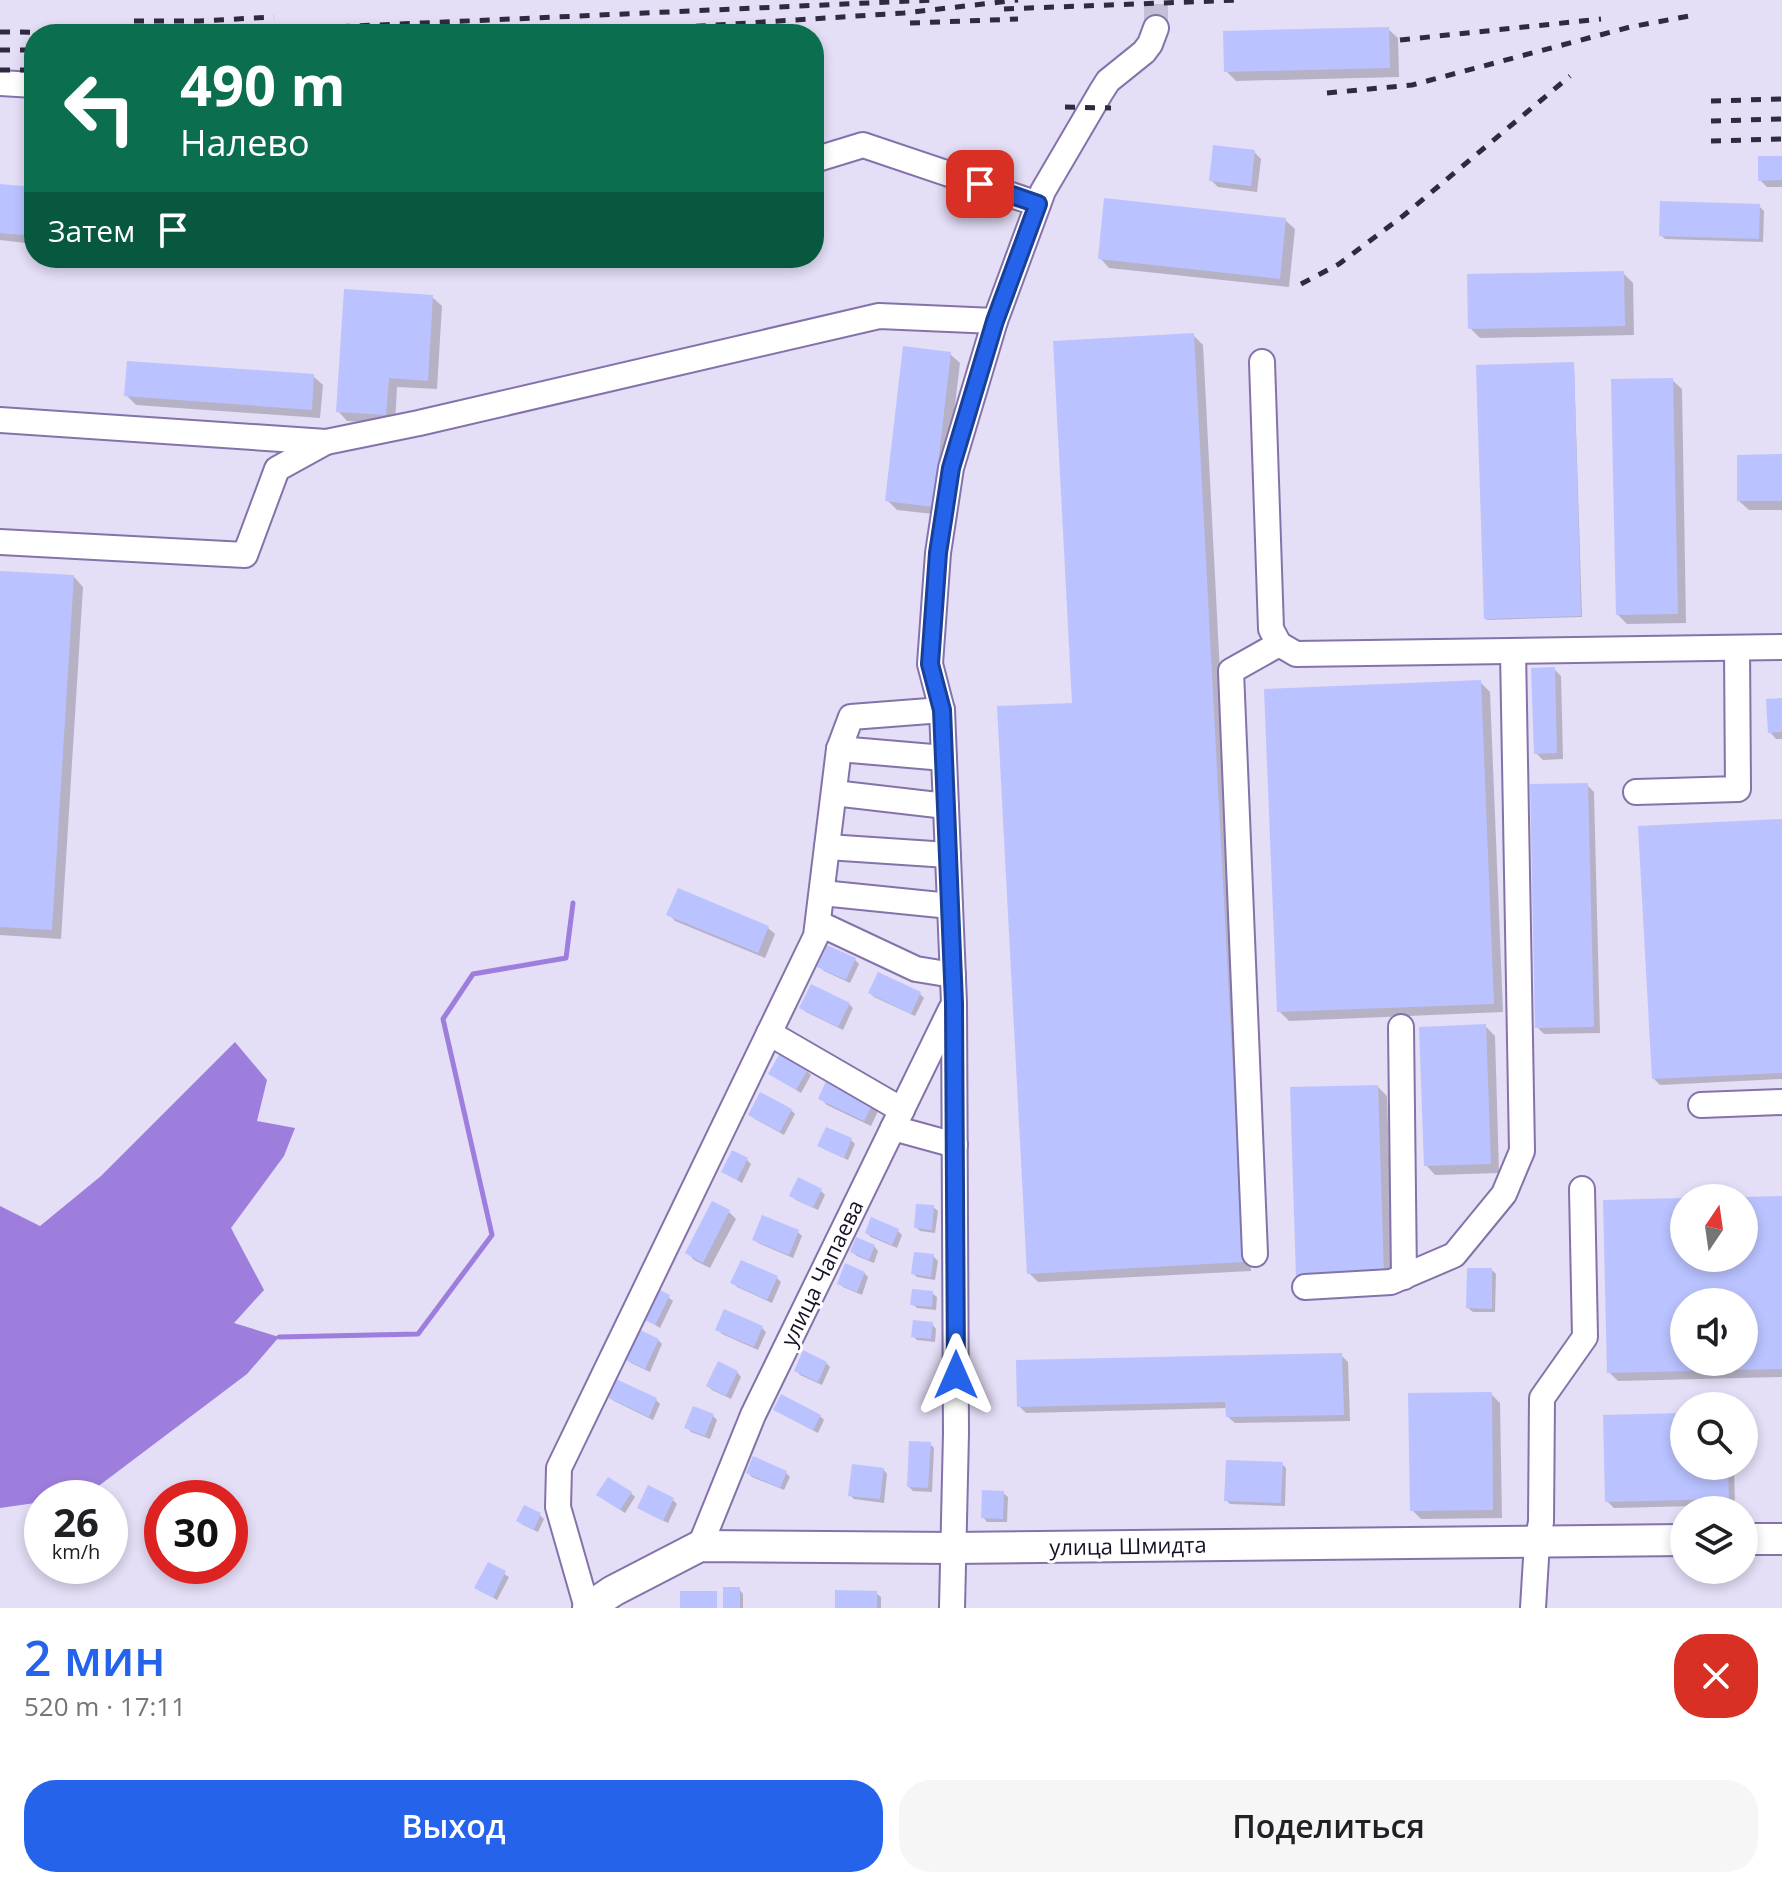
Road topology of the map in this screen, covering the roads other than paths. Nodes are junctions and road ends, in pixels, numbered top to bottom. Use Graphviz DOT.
graph roads {
  1 [pos="1156,28"];
  2 [pos="0,83"];
  3 [pos="24,84"];
  4 [pos="824,157"];
  5 [pos="1038,204"];
  6 [pos="995,321"];
  7 [pos="1262,362"];
  8 [pos="0,420"];
  9 [pos="326,442"];
  10 [pos="0,542"];
  11 [pos="1279,644"];
  12 [pos="1782,647"];
  13 [pos="1737,648"];
  14 [pos="1513,651"];
  15 [pos="942,710"];
  16 [pos="839,749"];
  17 [pos="944,758"];
  18 [pos="1636,792"];
  19 [pos="834,793"];
  20 [pos="946,806"];
  21 [pos="827,847"];
  22 [pos="948,855"];
  23 [pos="822,893"];
  24 [pos="950,906"];
  25 [pos="818,923"];
  26 [pos="953,975"];
  27 [pos="954,1003"];
  28 [pos="1401,1027"];
  29 [pos="769,1033"];
  30 [pos="1782,1102"];
  31 [pos="1701,1105"];
  32 [pos="897,1119"];
  33 [pos="955,1145"];
  34 [pos="1582,1189"];
  35 [pos="1255,1254"];
  36 [pos="1404,1277"];
  37 [pos="1305,1287"];
  38 [pos="1758,1539"];
  39 [pos="1782,1539"];
  40 [pos="1670,1540"];
  41 [pos="1537,1542"];
  42 [pos="700,1546"];
  43 [pos="953,1548"];
  44 [pos="587,1608"];
  45 [pos="952,1608"];
  46 [pos="1533,1608"];
  1 -- 5 [label="street"];
  2 -- 3 [label="street"];
  4 -- 5 [label="street"];
  5 -- 6 [label="street"];
  6 -- 9 [label="street"];
  6 -- 15 [label="street"];
  7 -- 11 [label="street"];
  8 -- 9 [label="street"];
  9 -- 10 [label="street"];
  11 -- 14 [label="street"];
  11 -- 35 [label="street"];
  12 -- 13 [label="street"];
  13 -- 14 [label="street"];
  13 -- 18 [label="street"];
  14 -- 36 [label="street"];
  15 -- 16 [label="street"];
  15 -- 17 [label="street"];
  16 -- 17 [label="street"];
  16 -- 19 [label="street"];
  17 -- 20 [label="street"];
  19 -- 20 [label="street"];
  19 -- 21 [label="street"];
  20 -- 22 [label="street"];
  21 -- 22 [label="street"];
  21 -- 23 [label="street"];
  22 -- 24 [label="street"];
  23 -- 24 [label="street"];
  23 -- 25 [label="street"];
  24 -- 26 [label="street"];
  25 -- 26 [label="street"];
  25 -- 29 [label="street"];
  26 -- 27 [label="street"];
  27 -- 32 [label="street, улица Чапаева"];
  27 -- 33 [label="street"];
  28 -- 36 [label="street"];
  29 -- 32 [label="street"];
  29 -- 44 [label="street"];
  30 -- 31 [label="street"];
  32 -- 33 [label="street"];
  32 -- 42 [label="street, улица Чапаева"];
  33 -- 43 [label="street"];
  34 -- 41 [label="street"];
  36 -- 37 [label="street"];
  38 -- 39 [label="main road"];
  40 -- 41 [label="main road, улица Шмидта"];
  41 -- 43 [label="main road, улица Шмидта"];
  41 -- 46 [label="street"];
  42 -- 43 [label="main road, улица Шмидта"];
  42 -- 44 [label="main road, улица Шмидта"];
  43 -- 45 [label="street"];
}
